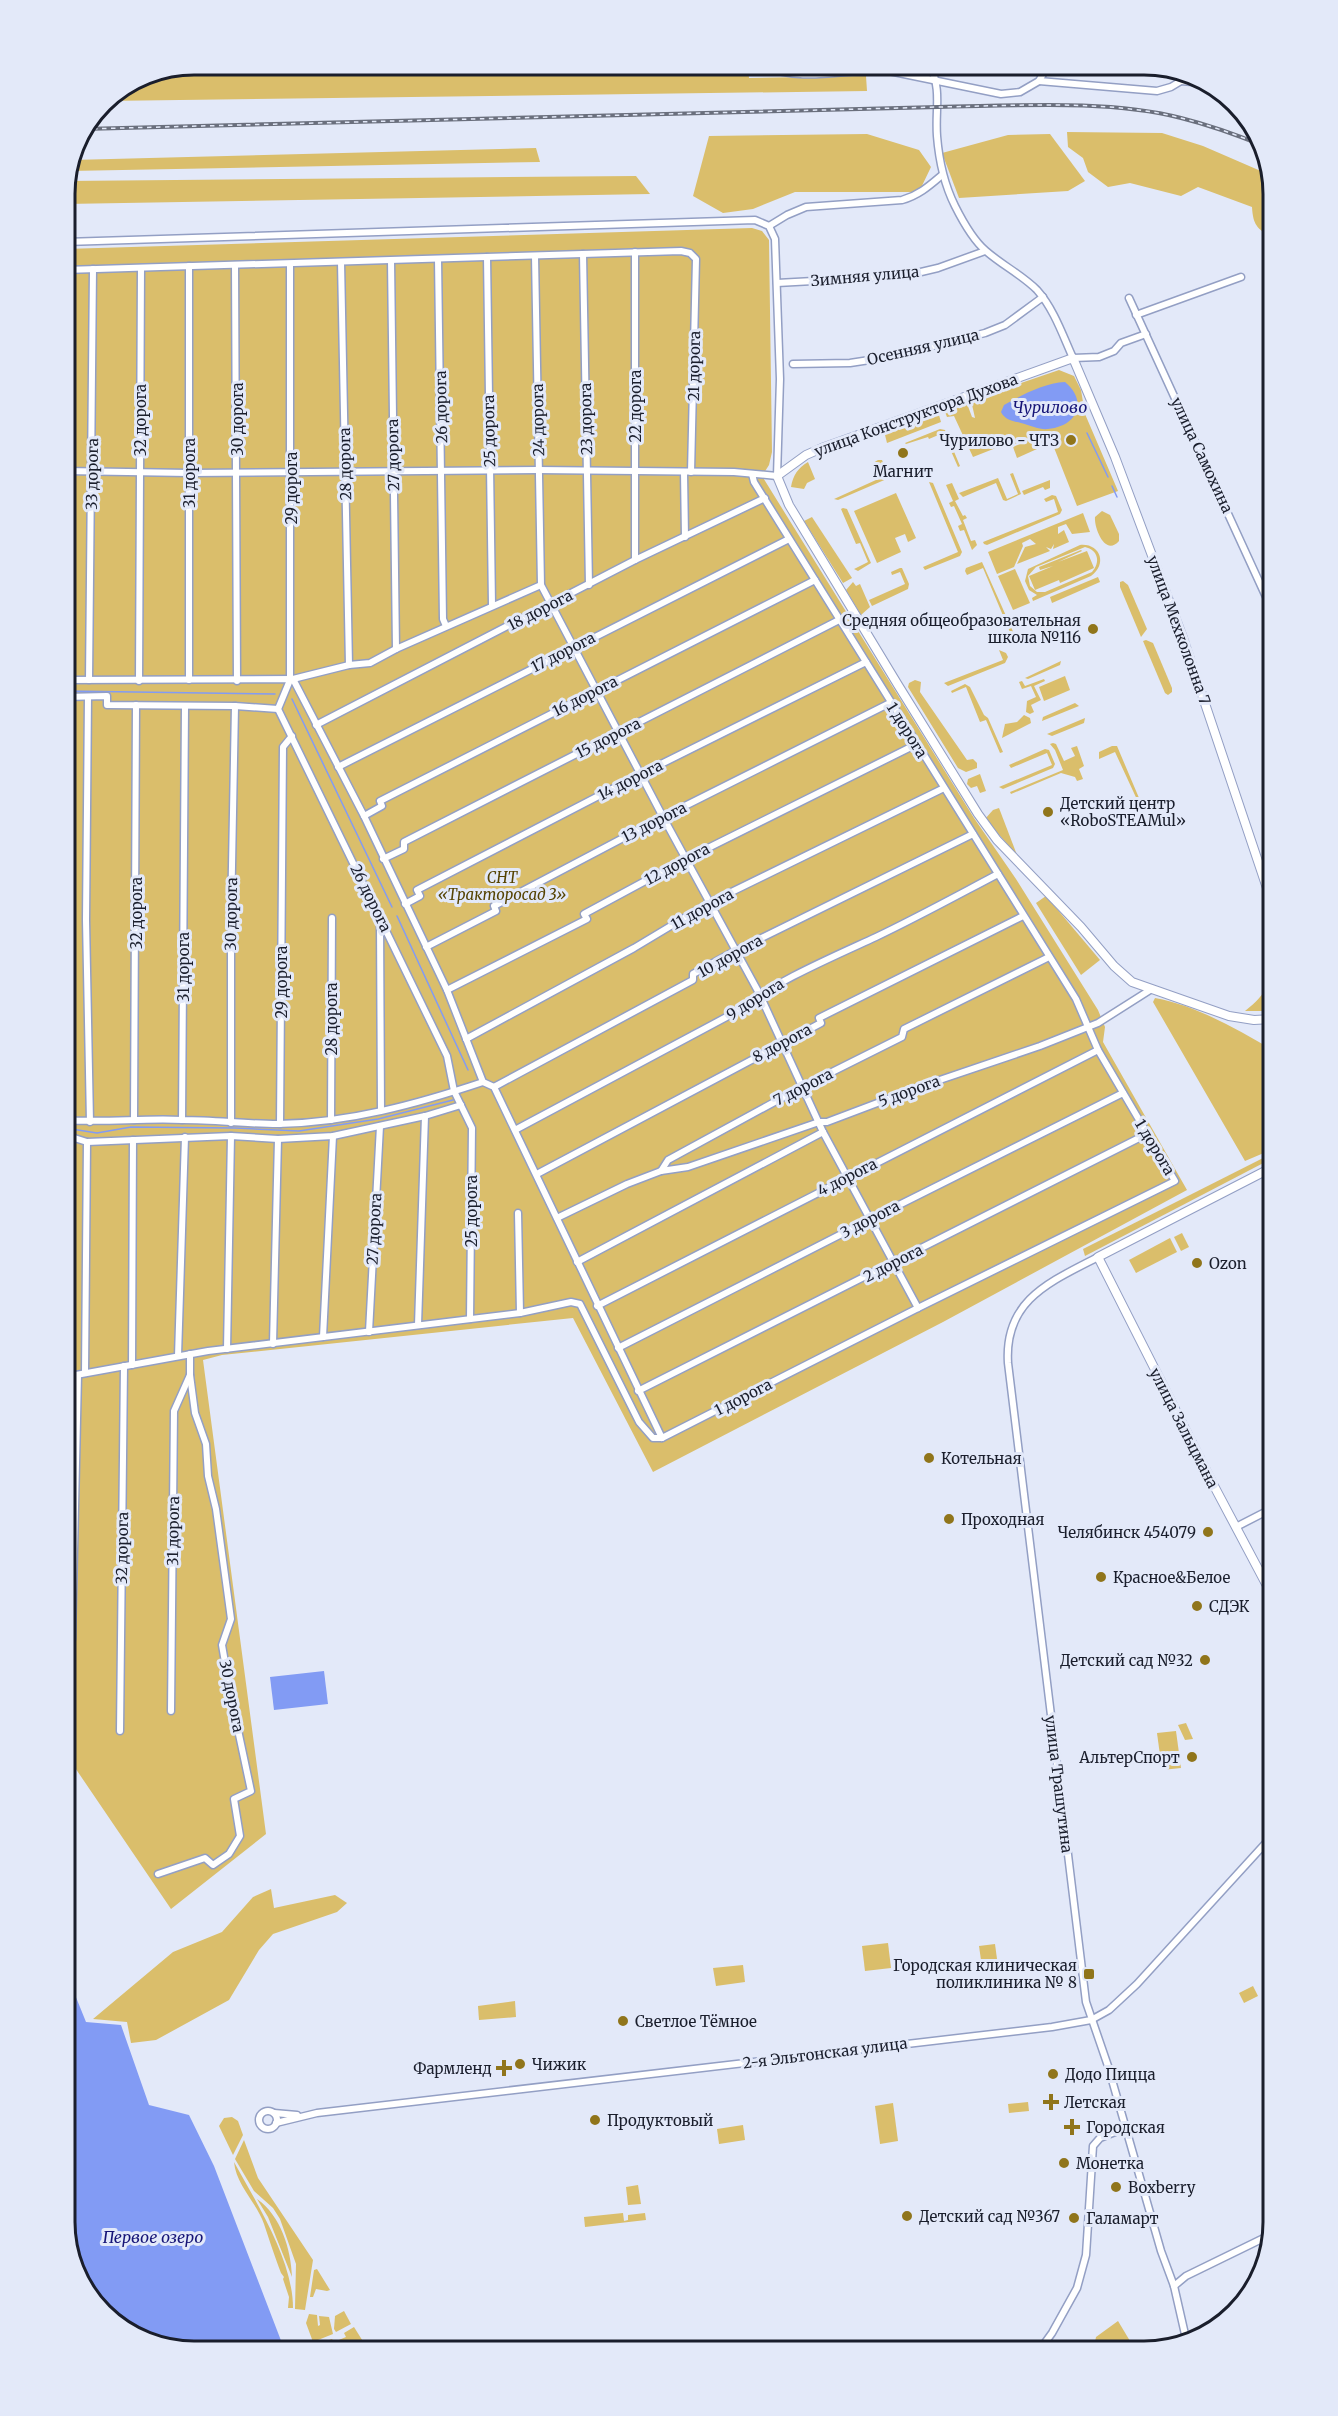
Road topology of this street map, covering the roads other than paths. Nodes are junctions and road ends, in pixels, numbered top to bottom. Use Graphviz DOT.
graph roads {
  1 [pos="801,75"];
  2 [pos="818,75"];
  3 [pos="908,75"];
  4 [pos="934,75"];
  5 [pos="1042,75"];
  6 [pos="1179,80"];
  7 [pos="937,81"];
  8 [pos="1039,81"];
  9 [pos="942,175"];
  10 [pos="769,226"];
  11 [pos="75,242"];
  12 [pos="985,251"];
  13 [pos="635,252"];
  14 [pos="583,254"];
  15 [pos="535,256"];
  16 [pos="487,257"];
  17 [pos="438,259"];
  18 [pos="391,261"];
  19 [pos="341,262"];
  20 [pos="235,264"];
  21 [pos="290,264"];
  22 [pos="189,266"];
  23 [pos="141,268"];
  24 [pos="93,269"];
  25 [pos="75,270"];
  26 [pos="1241,277"];
  27 [pos="777,283"];
  28 [pos="1042,297"];
  29 [pos="1129,298"];
  30 [pos="1136,315"];
  31 [pos="1146,334"];
  32 [pos="1073,358"];
  33 [pos="794,364"];
  34 [pos="538,470"];
  35 [pos="75,471"];
  36 [pos="92,471"];
  37 [pos="490,471"];
  38 [pos="587,471"];
  39 [pos="634,471"];
  40 [pos="140,472"];
  41 [pos="291,472"];
  42 [pos="345,472"];
  43 [pos="393,472"];
  44 [pos="441,472"];
  45 [pos="688,472"];
  46 [pos="189,473"];
  47 [pos="237,473"];
  48 [pos="752,474"];
  49 [pos="777,476"];
  50 [pos="765,498"];
  51 [pos="685,537"];
  52 [pos="789,539"];
  53 [pos="635,560"];
  54 [pos="815,580"];
  55 [pos="541,585"];
  56 [pos="589,585"];
  57 [pos="1263,588"];
  58 [pos="552,604"];
  59 [pos="492,605"];
  60 [pos="839,620"];
  61 [pos="446,626"];
  62 [pos="575,646"];
  63 [pos="396,649"];
  64 [pos="866,662"];
  65 [pos="349,665"];
  66 [pos="75,680"];
  67 [pos="89,680"];
  68 [pos="292,680"];
  69 [pos="139,681"];
  70 [pos="189,681"];
  71 [pos="237,681"];
  72 [pos="598,690"];
  73 [pos="75,697"];
  74 [pos="88,697"];
  75 [pos="890,703"];
  76 [pos="136,705"];
  77 [pos="235,706"];
  78 [pos="185,707"];
  79 [pos="278,709"];
  80 [pos="316,725"];
  81 [pos="618,732"];
  82 [pos="292,736"];
  83 [pos="917,744"];
  84 [pos="338,767"];
  85 [pos="641,774"];
  86 [pos="944,788"];
  87 [pos="364,816"];
  88 [pos="663,817"];
  89 [pos="973,834"];
  90 [pos="383,859"];
  91 [pos="686,859"];
  92 [pos="998,874"];
  93 [pos="1263,874"];
  94 [pos="709,903"];
  95 [pos="405,904"];
  96 [pos="1023,916"];
  97 [pos="380,917"];
  98 [pos="332,918"];
  99 [pos="426,947"];
  100 [pos="735,951"];
  101 [pos="1048,957"];
  102 [pos="447,990"];
  103 [pos="1150,990"];
  104 [pos="759,993"];
  105 [pos="1263,1020"];
  106 [pos="1088,1027"];
  107 [pos="466,1039"];
  108 [pos="781,1043"];
  109 [pos="1098,1050"];
  110 [pos="483,1082"];
  111 [pos="494,1087"];
  112 [pos="802,1087"];
  113 [pos="454,1091"];
  114 [pos="1123,1094"];
  115 [pos="461,1105"];
  116 [pos="381,1110"];
  117 [pos="426,1116"];
  118 [pos="134,1120"];
  119 [pos="182,1120"];
  120 [pos="331,1120"];
  121 [pos="75,1121"];
  122 [pos="90,1122"];
  123 [pos="819,1122"];
  124 [pos="231,1123"];
  125 [pos="280,1124"];
  126 [pos="380,1126"];
  127 [pos="515,1130"];
  128 [pos="823,1132"];
  129 [pos="1147,1134"];
  130 [pos="231,1136"];
  131 [pos="333,1136"];
  132 [pos="184,1137"];
  133 [pos="75,1139"];
  134 [pos="278,1139"];
  135 [pos="133,1140"];
  136 [pos="87,1142"];
  137 [pos="661,1171"];
  138 [pos="1263,1173"];
  139 [pos="537,1174"];
  140 [pos="847,1177"];
  141 [pos="518,1213"];
  142 [pos="557,1218"];
  143 [pos="869,1220"];
  144 [pos="1098,1257"];
  145 [pos="577,1262"];
  146 [pos="893,1263"];
  147 [pos="597,1306"];
  148 [pos="918,1308"];
  149 [pos="520,1313"];
  150 [pos="470,1320"];
  151 [pos="418,1325"];
  152 [pos="369,1332"];
  153 [pos="323,1337"];
  154 [pos="273,1344"];
  155 [pos="618,1348"];
  156 [pos="226,1349"];
  157 [pos="190,1354"];
  158 [pos="178,1356"];
  159 [pos="132,1365"];
  160 [pos="124,1366"];
  161 [pos="81,1374"];
  162 [pos="75,1375"];
  163 [pos="190,1375"];
  164 [pos="638,1391"];
  165 [pos="662,1438"];
  166 [pos="1263,1514"];
  167 [pos="1236,1527"];
  168 [pos="75,1551"];
  169 [pos="1263,1577"];
  170 [pos="171,1711"];
  171 [pos="120,1731"];
  172 [pos="1263,1847"];
  173 [pos="158,1875"];
  174 [pos="1091,2019"];
  175 [pos="274,2113"];
  176 [pos="301,2115"];
  177 [pos="276,2123"];
  178 [pos="1125,2128"];
  179 [pos="1262,2239"];
  180 [pos="1174,2286"];
  181 [pos="1185,2334"];
  182 [pos="1046,2341"];
  1 -- 2 [label="street"];
  3 -- 7 [label="street"];
  4 -- 7 [label="street"];
  5 -- 8 [label="street"];
  6 -- 8 [label="street"];
  7 -- 8 [label="street"];
  7 -- 9 [label="street"];
  9 -- 10 [label="street"];
  9 -- 12 [label="street"];
  10 -- 11 [label="street"];
  10 -- 27 [label="street"];
  12 -- 27 [label="street, Зимняя улица"];
  12 -- 28 [label="street"];
  13 -- 14 [label="street"];
  13 -- 39 [label="street, 22 дорога"];
  13 -- 45 [label="street, 21 дорога"];
  14 -- 15 [label="street"];
  14 -- 38 [label="street, 23 дорога"];
  15 -- 16 [label="street"];
  15 -- 34 [label="street, 24 дорога"];
  16 -- 17 [label="street"];
  16 -- 37 [label="street, 25 дорога"];
  17 -- 18 [label="street"];
  17 -- 44 [label="street, 26 дорога"];
  18 -- 19 [label="street"];
  18 -- 43 [label="street, 27 дорога"];
  19 -- 21 [label="street"];
  19 -- 42 [label="street, 28 дорога"];
  20 -- 21 [label="street"];
  20 -- 22 [label="street"];
  20 -- 47 [label="street, 30 дорога"];
  21 -- 41 [label="street, 29 дорога"];
  22 -- 23 [label="street"];
  22 -- 46 [label="street, 31 дорога"];
  23 -- 24 [label="street"];
  23 -- 40 [label="street, 32 дорога"];
  24 -- 25 [label="street"];
  24 -- 36 [label="street, 33 дорога"];
  26 -- 30 [label="street"];
  27 -- 49 [label="street"];
  28 -- 32 [label="street"];
  28 -- 33 [label="street, Осенняя улица"];
  29 -- 30 [label="street, улица Самохина"];
  30 -- 31 [label="street, улица Самохина"];
  31 -- 32 [label="street"];
  31 -- 57 [label="street, улица Самохина"];
  32 -- 49 [label="street, улица Конструктора Духова"];
  32 -- 93 [label="street, улица Мехколонна 7"];
  34 -- 37 [label="street"];
  34 -- 38 [label="street"];
  34 -- 55 [label="street, 24 дорога"];
  35 -- 36 [label="street"];
  36 -- 40 [label="street"];
  36 -- 67 [label="street, 33 дорога"];
  37 -- 44 [label="street"];
  37 -- 59 [label="street, 25 дорога"];
  38 -- 39 [label="street"];
  38 -- 56 [label="street, 23 дорога"];
  39 -- 45 [label="street"];
  39 -- 53 [label="street, 22 дорога"];
  40 -- 46 [label="street"];
  40 -- 69 [label="street, 32 дорога"];
  41 -- 42 [label="street"];
  41 -- 47 [label="street"];
  41 -- 68 [label="street, 29 дорога"];
  42 -- 43 [label="street"];
  42 -- 65 [label="street, 28 дорога"];
  43 -- 44 [label="street"];
  43 -- 63 [label="street, 27 дорога"];
  44 -- 61 [label="street, 26 дорога"];
  45 -- 48 [label="street"];
  45 -- 51 [label="street, 21 дорога"];
  46 -- 47 [label="street"];
  46 -- 70 [label="street, 31 дорога"];
  47 -- 71 [label="street, 30 дорога"];
  48 -- 49 [label="street"];
  48 -- 50 [label="street, 1 дорога"];
  49 -- 103 [label="street"];
  50 -- 51 [label="street, 18 дорога"];
  50 -- 52 [label="street, 1 дорога"];
  51 -- 53 [label="street, 18 дорога"];
  52 -- 54 [label="street, 1 дорога"];
  52 -- 62 [label="street, 17 дорога"];
  53 -- 56 [label="street, 18 дорога"];
  54 -- 60 [label="street, 1 дорога"];
  54 -- 72 [label="street, 16 дорога"];
  55 -- 58 [label="street"];
  55 -- 59 [label="street"];
  56 -- 58 [label="street, 18 дорога"];
  58 -- 62 [label="street"];
  58 -- 80 [label="street, 18 дорога"];
  59 -- 61 [label="street"];
  60 -- 64 [label="street, 1 дорога"];
  60 -- 81 [label="street, 15 дорога"];
  61 -- 63 [label="street"];
  62 -- 72 [label="street"];
  62 -- 84 [label="street, 17 дорога"];
  63 -- 65 [label="street"];
  64 -- 75 [label="street, 1 дорога"];
  64 -- 85 [label="street, 14 дорога"];
  65 -- 68 [label="street"];
  66 -- 67 [label="street"];
  67 -- 69 [label="street"];
  68 -- 71 [label="street"];
  68 -- 79 [label="street, 29 дорога"];
  68 -- 80 [label="street"];
  69 -- 70 [label="street"];
  70 -- 71 [label="street"];
  72 -- 81 [label="street"];
  72 -- 87 [label="street, 16 дорога"];
  73 -- 74 [label="street"];
  74 -- 76 [label="street"];
  74 -- 122 [label="street"];
  75 -- 83 [label="street, 1 дорога"];
  75 -- 88 [label="street, 13 дорога"];
  76 -- 78 [label="street"];
  76 -- 118 [label="street, 32 дорога"];
  77 -- 78 [label="street"];
  77 -- 79 [label="street"];
  77 -- 124 [label="street, 30 дорога"];
  78 -- 119 [label="street, 31 дорога"];
  79 -- 82 [label="street, 26 дорога"];
  80 -- 84 [label="street"];
  81 -- 85 [label="street"];
  81 -- 90 [label="street, 15 дорога"];
  82 -- 97 [label="street, 26 дорога"];
  82 -- 125 [label="street, 29 дорога"];
  83 -- 86 [label="street, 1 дорога"];
  83 -- 91 [label="street, 12 дорога"];
  84 -- 87 [label="street"];
  85 -- 88 [label="street"];
  85 -- 95 [label="street, 14 дорога"];
  86 -- 89 [label="street, 1 дорога"];
  86 -- 94 [label="street, 11 дорога"];
  87 -- 90 [label="street"];
  88 -- 91 [label="street"];
  88 -- 99 [label="street, 13 дорога"];
  89 -- 92 [label="street, 1 дорога"];
  89 -- 100 [label="street, 10 дорога"];
  90 -- 95 [label="street"];
  91 -- 94 [label="street"];
  91 -- 102 [label="street, 12 дорога"];
  92 -- 96 [label="street, 1 дорога"];
  92 -- 104 [label="street, 9 дорога"];
  94 -- 100 [label="street"];
  94 -- 107 [label="street, 11 дорога"];
  95 -- 99 [label="street"];
  96 -- 101 [label="street, 1 дорога"];
  96 -- 108 [label="street, 8 дорога"];
  97 -- 113 [label="street, 26 дорога"];
  97 -- 116 [label="street"];
  98 -- 120 [label="street, 28 дорога"];
  99 -- 102 [label="street"];
  100 -- 104 [label="street"];
  100 -- 111 [label="street, 10 дорога"];
  101 -- 106 [label="street, 1 дорога"];
  101 -- 112 [label="street, 7 дорога"];
  102 -- 107 [label="street"];
  103 -- 105 [label="street"];
  103 -- 106 [label="street, 5 дорога"];
  104 -- 108 [label="street"];
  104 -- 127 [label="street, 9 дорога"];
  106 -- 109 [label="street, 1 дорога"];
  106 -- 123 [label="street, 5 дорога"];
  107 -- 110 [label="street"];
  108 -- 112 [label="street"];
  108 -- 139 [label="street, 8 дорога"];
  109 -- 114 [label="street, 1 дорога"];
  109 -- 140 [label="street, 4 дорога"];
  110 -- 111 [label="street"];
  110 -- 113 [label="street"];
  111 -- 127 [label="street"];
  112 -- 123 [label="street"];
  112 -- 137 [label="street, 7 дорога"];
  113 -- 115 [label="street, 26 дорога"];
  113 -- 116 [label="street"];
  114 -- 129 [label="street, 1 дорога"];
  114 -- 143 [label="street, 3 дорога"];
  115 -- 117 [label="street"];
  115 -- 150 [label="street, 25 дорога"];
  116 -- 120 [label="street"];
  117 -- 126 [label="street"];
  117 -- 151 [label="street"];
  118 -- 119 [label="street"];
  118 -- 122 [label="street"];
  119 -- 124 [label="street"];
  120 -- 125 [label="street"];
  121 -- 122 [label="street"];
  123 -- 128 [label="street"];
  123 -- 137 [label="street, 5 дорога"];
  124 -- 125 [label="street"];
  126 -- 131 [label="street"];
  126 -- 152 [label="street, 27 дорога"];
  127 -- 139 [label="street"];
  128 -- 140 [label="street"];
  128 -- 145 [label="street"];
  129 -- 146 [label="street, 2 дорога"];
  129 -- 148 [label="street, 1 дорога"];
  130 -- 132 [label="street"];
  130 -- 134 [label="street"];
  130 -- 156 [label="street"];
  131 -- 134 [label="street"];
  131 -- 153 [label="street"];
  132 -- 135 [label="street"];
  132 -- 158 [label="street"];
  133 -- 136 [label="street"];
  134 -- 154 [label="street"];
  135 -- 136 [label="street"];
  135 -- 159 [label="street"];
  136 -- 161 [label="street"];
  137 -- 142 [label="street, 7 дорога"];
  138 -- 144 [label="street"];
  139 -- 142 [label="street"];
  140 -- 143 [label="street"];
  140 -- 147 [label="street, 4 дорога"];
  141 -- 149 [label="street"];
  142 -- 145 [label="street"];
  143 -- 146 [label="street"];
  143 -- 155 [label="street, 3 дорога"];
  144 -- 167 [label="street, улица Зальцмана"];
  144 -- 174 [label="street, улица Трашутина"];
  145 -- 147 [label="street"];
  146 -- 148 [label="street"];
  146 -- 164 [label="street, 2 дорога"];
  147 -- 155 [label="street"];
  148 -- 165 [label="street, 1 дорога"];
  149 -- 150 [label="street"];
  149 -- 165 [label="street"];
  150 -- 151 [label="street"];
  151 -- 152 [label="street"];
  152 -- 153 [label="street"];
  153 -- 154 [label="street"];
  154 -- 156 [label="street"];
  155 -- 164 [label="street"];
  156 -- 157 [label="street"];
  157 -- 158 [label="street"];
  157 -- 163 [label="street, 31 дорога"];
  158 -- 159 [label="street"];
  159 -- 160 [label="street"];
  160 -- 161 [label="street"];
  160 -- 171 [label="street, 32 дорога"];
  161 -- 162 [label="street"];
  161 -- 168 [label="street"];
  163 -- 170 [label="street, 31 дорога"];
  163 -- 173 [label="street, 30 дорога"];
  164 -- 165 [label="street"];
  166 -- 167 [label="street"];
  167 -- 169 [label="street, улица Зальцмана"];
  172 -- 174 [label="street, 2-я Эльтонская улица"];
  174 -- 176 [label="street, 2-я Эльтонская улица"];
  174 -- 178 [label="street, улица Трашутина"];
  175 -- 176 [label="street"];
  175 -- 177 [label="street"];
  175 -- 177 [label="street"];
  176 -- 177 [label="street"];
  178 -- 180 [label="street, улица Трашутина"];
  178 -- 182 [label="street"];
  179 -- 180 [label="street"];
  180 -- 181 [label="street, улица Трашутина"];
}
